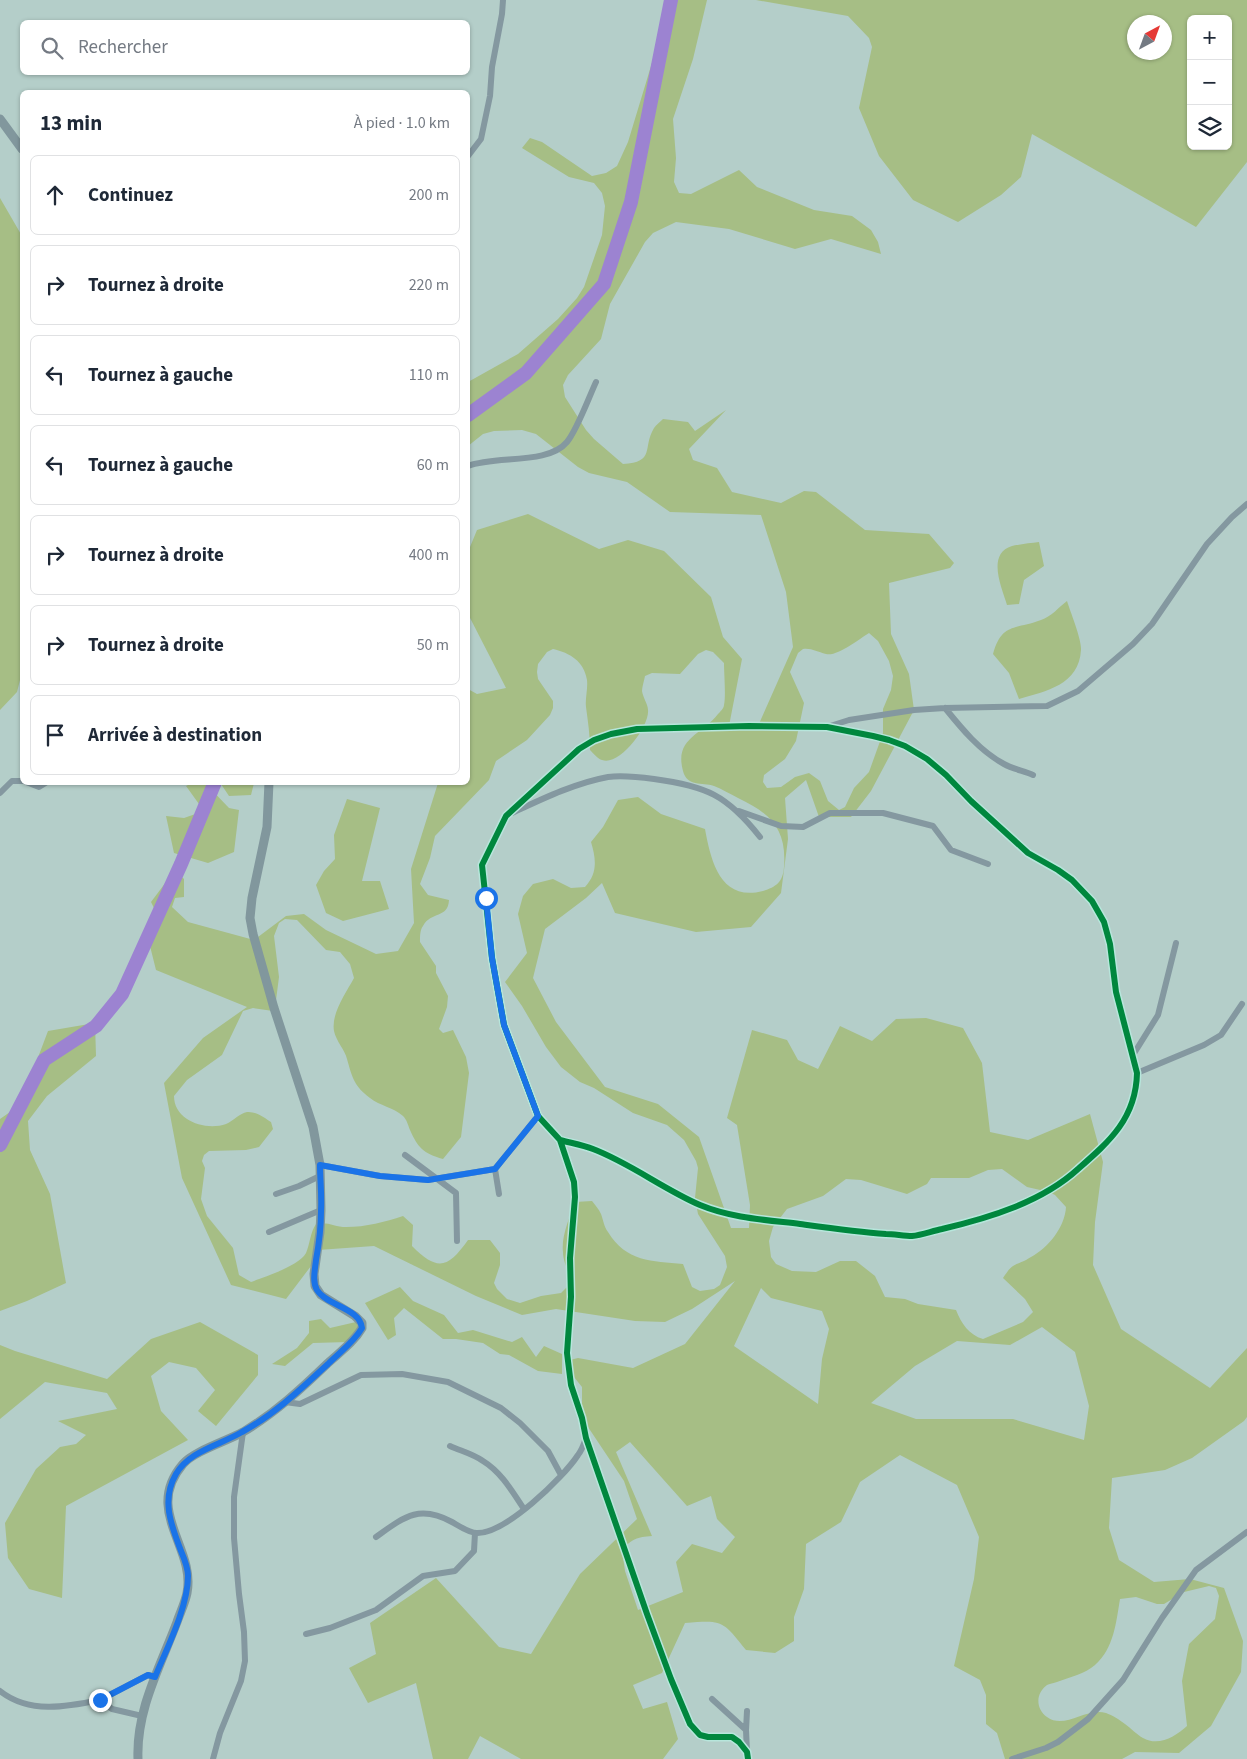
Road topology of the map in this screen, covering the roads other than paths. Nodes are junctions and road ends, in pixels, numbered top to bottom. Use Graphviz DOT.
graph roads {
  1 [pos="503,0"];
  2 [pos="0,119"];
  3 [pos="20,146"];
  4 [pos="470,153"];
  5 [pos="596,382"];
  6 [pos="470,465"];
  7 [pos="1247,504"];
  8 [pos="945,708"];
  9 [pos="827,727"];
  10 [pos="1033,775"];
  11 [pos="20,782"];
  12 [pos="270,785"];
  13 [pos="0,793"];
  14 [pos="736,810"];
  15 [pos="506,816"];
  16 [pos="760,838"];
  17 [pos="988,864"];
  18 [pos="1176,943"];
  19 [pos="1242,1004"];
  20 [pos="1133,1055"];
  21 [pos="1136,1073"];
  22 [pos="538,1116"];
  23 [pos="560,1140"];
  24 [pos="405,1155"];
  25 [pos="320,1165"];
  26 [pos="495,1169"];
  27 [pos="320,1176"];
  28 [pos="439,1179"];
  29 [pos="276,1194"];
  30 [pos="499,1194"];
  31 [pos="322,1210"];
  32 [pos="269,1232"];
  33 [pos="457,1241"];
  34 [pos="285,1402"];
  35 [pos="243,1432"];
  36 [pos="586,1438"];
  37 [pos="450,1446"];
  38 [pos="562,1475"];
  39 [pos="524,1509"];
  40 [pos="1247,1532"];
  41 [pos="475,1534"];
  42 [pos="376,1537"];
  43 [pos="306,1634"];
  44 [pos="155,1677"];
  45 [pos="0,1691"];
  46 [pos="712,1699"];
  47 [pos="100,1700"];
  48 [pos="746,1711"];
  49 [pos="142,1716"];
  50 [pos="746,1730"];
  51 [pos="747,1756"];
  52 [pos="138,1759"];
  53 [pos="213,1759"];
  54 [pos="1012,1759"];
  1 -- 4 [label="street"];
  2 -- 3 [label="street"];
  5 -- 6 [label="street"];
  7 -- 8 [label="street"];
  8 -- 9 [label="street"];
  8 -- 10 [label="street"];
  9 -- 15 [label="street"];
  9 -- 20 [label="street"];
  11 -- 13 [label="street"];
  12 -- 25 [label="street"];
  14 -- 15 [label="street"];
  14 -- 16 [label="street"];
  14 -- 17 [label="street"];
  15 -- 22 [label="street"];
  18 -- 20 [label="street"];
  19 -- 21 [label="street"];
  20 -- 21 [label="street"];
  21 -- 23 [label="street"];
  22 -- 23 [label="street"];
  22 -- 26 [label="street"];
  23 -- 36 [label="street"];
  24 -- 28 [label="street"];
  25 -- 27 [label="street"];
  25 -- 28 [label="street"];
  26 -- 28 [label="street"];
  26 -- 30 [label="street"];
  27 -- 29 [label="street"];
  27 -- 31 [label="street"];
  28 -- 33 [label="street"];
  31 -- 32 [label="street"];
  31 -- 34 [label="street"];
  34 -- 35 [label="street"];
  34 -- 38 [label="street"];
  35 -- 44 [label="street"];
  35 -- 53 [label="street"];
  36 -- 38 [label="street"];
  36 -- 51 [label="street"];
  37 -- 39 [label="street"];
  38 -- 39 [label="street"];
  39 -- 41 [label="street"];
  40 -- 54 [label="street"];
  41 -- 42 [label="street"];
  41 -- 43 [label="street"];
  44 -- 47 [label="street"];
  44 -- 49 [label="street"];
  45 -- 47 [label="street"];
  46 -- 50 [label="street"];
  47 -- 49 [label="street"];
  48 -- 50 [label="street"];
  49 -- 52 [label="street"];
  50 -- 51 [label="street"];
}
